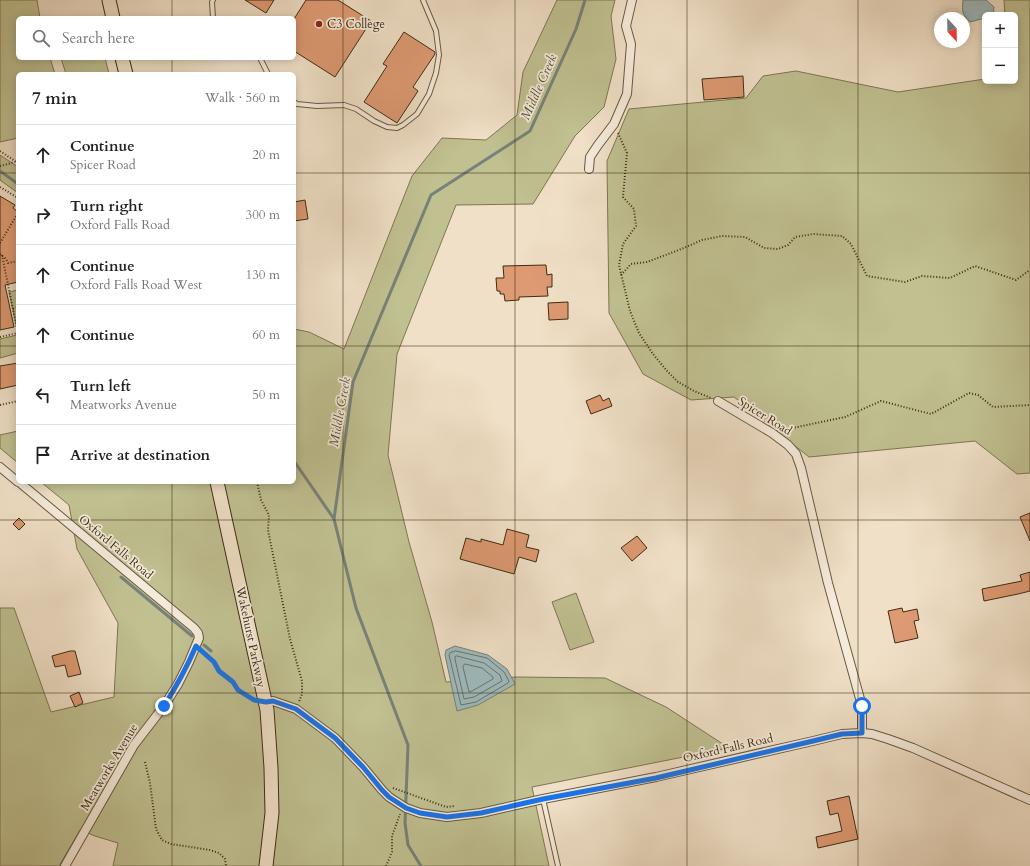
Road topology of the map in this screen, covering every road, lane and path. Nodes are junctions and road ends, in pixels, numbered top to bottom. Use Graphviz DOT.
graph roads {
  1 [pos="109,0"];
  2 [pos="213,0"];
  3 [pos="423,0"];
  4 [pos="632,0"];
  5 [pos="113,16"];
  6 [pos="213,16"];
  7 [pos="122,60"];
  8 [pos="261,60"];
  9 [pos="126,72"];
  10 [pos="267,72"];
  11 [pos="296,103"];
  12 [pos="614,124"];
  13 [pos="0,151"];
  14 [pos="16,162"];
  15 [pos="16,163"];
  16 [pos="0,166"];
  17 [pos="589,169"];
  18 [pos="0,187"];
  19 [pos="16,197"];
  20 [pos="16,216"];
  21 [pos="0,243"];
  22 [pos="1,254"];
  23 [pos="16,261"];
  24 [pos="1030,270"];
  25 [pos="621,275"];
  26 [pos="16,308"];
  27 [pos="13,309"];
  28 [pos="16,323"];
  29 [pos="16,333"];
  30 [pos="0,337"];
  31 [pos="16,401"];
  32 [pos="718,401"];
  33 [pos="0,405"];
  34 [pos="1030,405"];
  35 [pos="772,433"];
  36 [pos="0,467"];
  37 [pos="16,480"];
  38 [pos="20,484"];
  39 [pos="217,484"];
  40 [pos="257,484"];
  41 [pos="198,632"];
  42 [pos="196,646"];
  43 [pos="266,702"];
  44 [pos="296,709"];
  45 [pos="862,733"];
  46 [pos="145,762"];
  47 [pos="389,787"];
  48 [pos="543,799"];
  49 [pos="1030,800"];
  50 [pos="400,804"];
  51 [pos="461,806"];
  52 [pos="65,866"];
  53 [pos="226,866"];
  54 [pos="266,866"];
  55 [pos="386,866"];
  56 [pos="558,866"];
  1 -- 5 [label="main road"];
  2 -- 6 [label="lane"];
  3 -- 11 [label="lane"];
  4 -- 12 [label="street"];
  7 -- 9 [label="main road"];
  8 -- 10 [label="lane"];
  12 -- 17 [label="street"];
  12 -- 25 [label="path"];
  13 -- 14 [label="path"];
  15 -- 16 [label="path"];
  18 -- 19 [label="path"];
  20 -- 21 [label="path"];
  22 -- 23 [label="path"];
  22 -- 27 [label="path"];
  24 -- 25 [label="path"];
  25 -- 32 [label="path"];
  26 -- 27 [label="path"];
  27 -- 28 [label="path"];
  29 -- 30 [label="path"];
  31 -- 33 [label="path"];
  32 -- 35 [label="street, Spicer Road"];
  34 -- 35 [label="path"];
  35 -- 45 [label="street, Spicer Road"];
  36 -- 37 [label="street, Oxford Falls Road"];
  38 -- 41 [label="street, Oxford Falls Road"];
  39 -- 43 [label="main road, Wakehurst Parkway"];
  40 -- 44 [label="path"];
  41 -- 42 [label="street, Meatworks Avenue"];
  42 -- 43 [label="path"];
  42 -- 52 [label="street, Meatworks Avenue"];
  43 -- 44 [label="street, Oxford Falls Road"];
  43 -- 54 [label="main road, Wakehurst Parkway"];
  44 -- 50 [label="street, Oxford Falls Road"];
  45 -- 48 [label="street, Oxford Falls Road"];
  45 -- 49 [label="street, Oxford Falls Road"];
  46 -- 53 [label="path"];
  47 -- 51 [label="path"];
  48 -- 50 [label="street, Oxford Falls Road"];
  48 -- 56 [label="lane"];
  50 -- 55 [label="path"];
}
